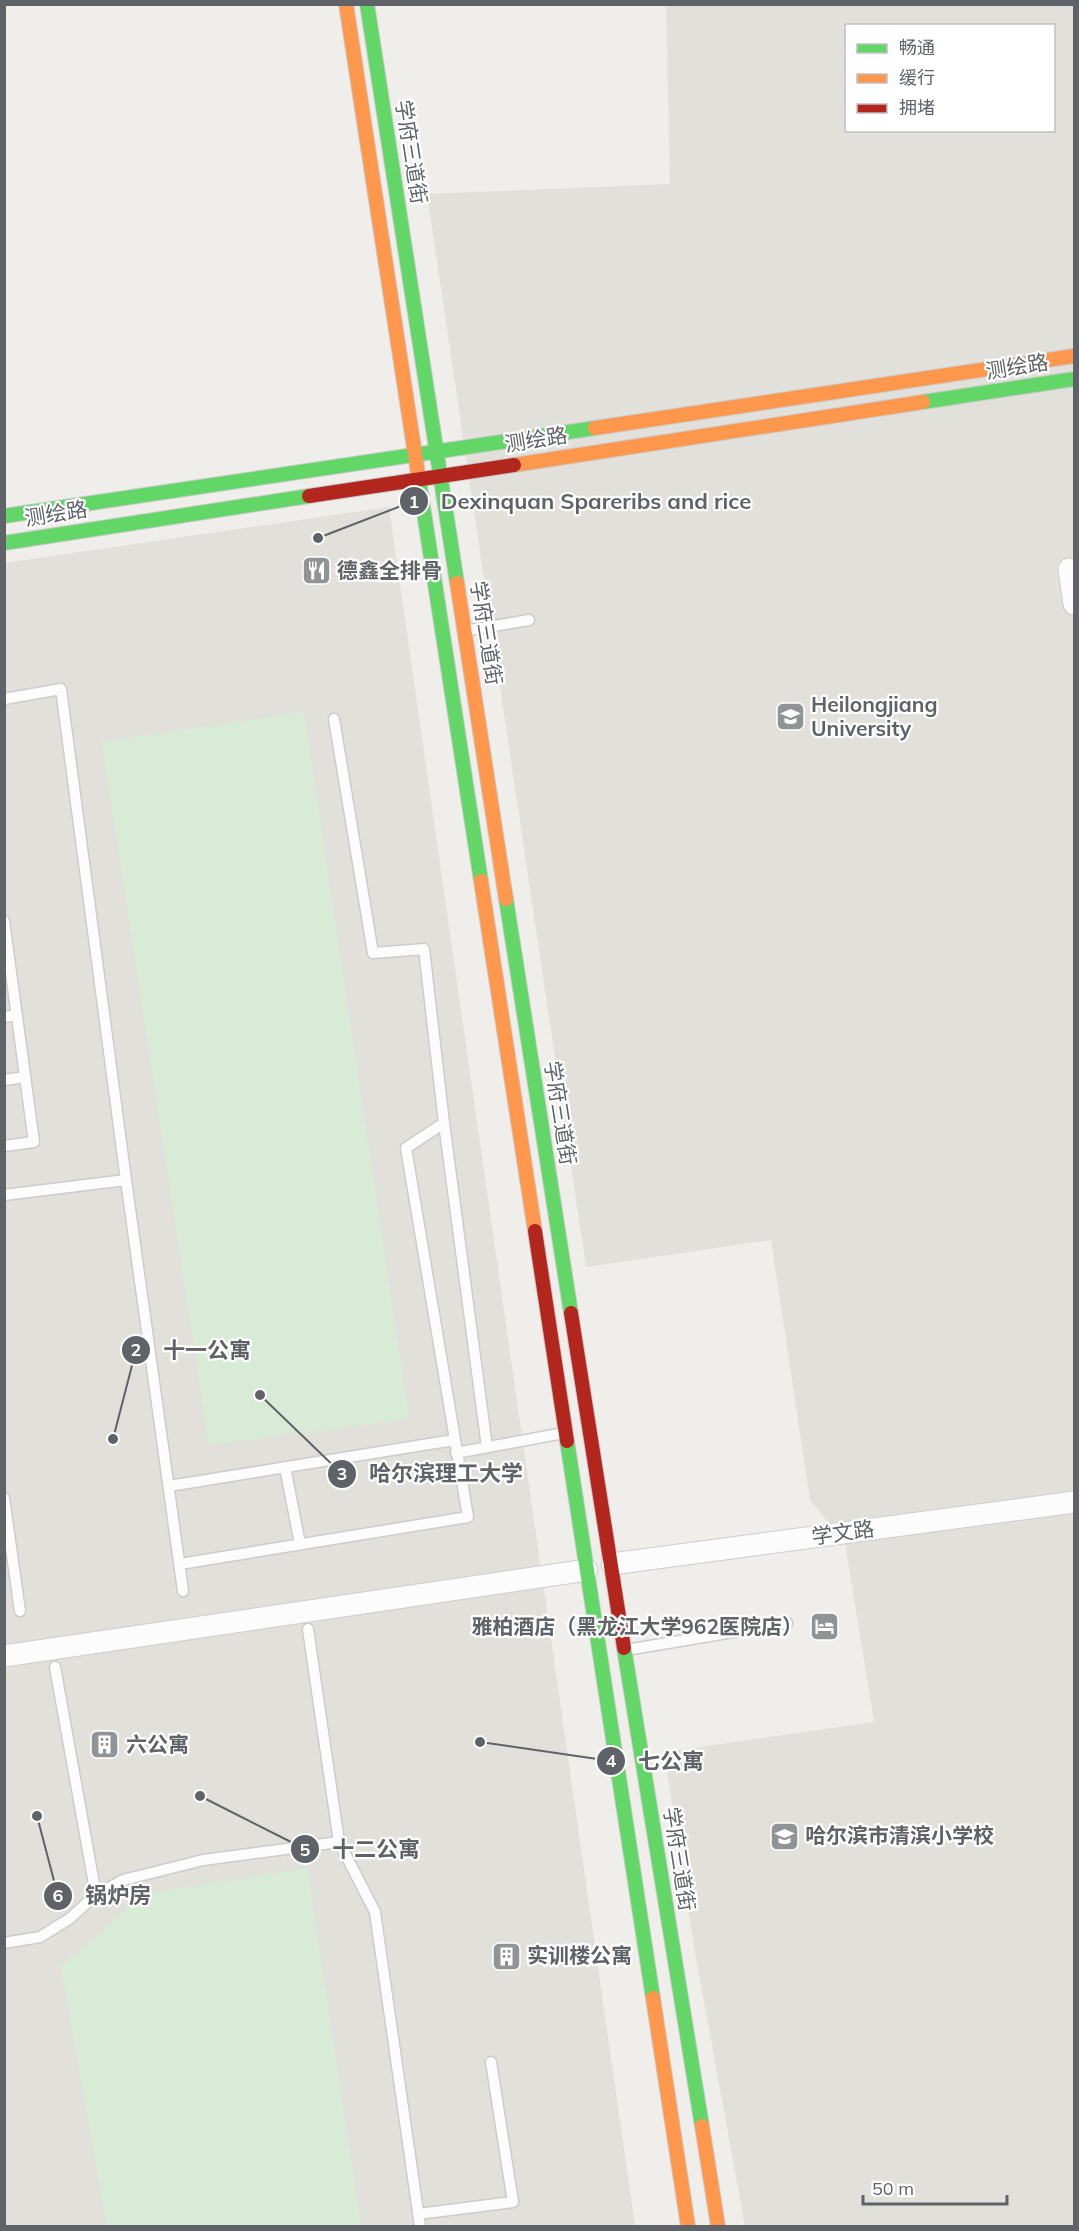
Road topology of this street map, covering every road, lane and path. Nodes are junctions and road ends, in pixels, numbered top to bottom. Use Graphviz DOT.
graph roads {
  1 [pos="346,4"];
  2 [pos="367,4"];
  3 [pos="1074,356"];
  4 [pos="1074,379"];
  5 [pos="437,452"];
  6 [pos="415,455"];
  7 [pos="440,476"];
  8 [pos="419,478"];
  9 [pos="4,516"];
  10 [pos="4,543"];
  11 [pos="1069,569"];
  12 [pos="1074,604"];
  13 [pos="529,620"];
  14 [pos="464,631"];
  15 [pos="4,699"];
  16 [pos="334,719"];
  17 [pos="4,921"];
  18 [pos="17,1015"];
  19 [pos="4,1017"];
  20 [pos="25,1077"];
  21 [pos="4,1080"];
  22 [pos="444,1123"];
  23 [pos="4,1146"];
  24 [pos="126,1180"];
  25 [pos="4,1195"];
  26 [pos="564,1433"];
  27 [pos="454,1440"];
  28 [pos="487,1448"];
  29 [pos="456,1454"];
  30 [pos="285,1467"];
  31 [pos="169,1486"];
  32 [pos="4,1498"];
  33 [pos="1074,1502"];
  34 [pos="300,1544"];
  35 [pos="180,1564"];
  36 [pos="612,1564"];
  37 [pos="587,1570"];
  38 [pos="183,1591"];
  39 [pos="20,1611"];
  40 [pos="787,1623"];
  41 [pos="308,1629"];
  42 [pos="623,1650"];
  43 [pos="4,1656"];
  44 [pos="56,1667"];
  45 [pos="339,1842"];
  46 [pos="96,1894"];
  47 [pos="4,1943"];
  48 [pos="490,2062"];
  49 [pos="418,2214"];
  50 [pos="420,2226"];
  51 [pos="688,2226"];
  52 [pos="718,2226"];
  1 -- 6 [label="main road, 学府三道街"];
  2 -- 5 [label="main road, 学府三道街"];
  3 -- 5 [label="main road, 测绘路"];
  4 -- 7 [label="main road, 测绘路"];
  5 -- 6 [label="main road, 测绘路"];
  5 -- 7 [label="main road, 学府三道街"];
  6 -- 8 [label="main road, 学府三道街"];
  6 -- 9 [label="main road, 测绘路"];
  7 -- 8 [label="main road, 测绘路"];
  7 -- 14 [label="main road, 学府三道街"];
  8 -- 10 [label="main road, 测绘路"];
  8 -- 26 [label="main road, 学府三道街"];
  11 -- 12 [label="street"];
  13 -- 14 [label="lane"];
  14 -- 36 [label="main road, 学府三道街"];
  15 -- 24 [label="lane"];
  16 -- 22 [label="lane"];
  17 -- 18 [label="lane"];
  18 -- 19 [label="lane"];
  18 -- 20 [label="lane"];
  20 -- 21 [label="lane"];
  20 -- 23 [label="lane"];
  22 -- 27 [label="lane"];
  22 -- 28 [label="lane"];
  24 -- 25 [label="lane"];
  24 -- 31 [label="lane"];
  26 -- 28 [label="lane"];
  26 -- 37 [label="main road, 学府三道街"];
  27 -- 29 [label="lane"];
  27 -- 30 [label="lane"];
  28 -- 29 [label="lane"];
  29 -- 34 [label="lane"];
  30 -- 31 [label="lane"];
  30 -- 34 [label="lane"];
  31 -- 35 [label="lane"];
  32 -- 39 [label="lane"];
  33 -- 36 [label="street, 学文路"];
  34 -- 35 [label="lane"];
  35 -- 38 [label="lane"];
  36 -- 42 [label="main road, 学府三道街"];
  37 -- 43 [label="street"];
  37 -- 51 [label="main road, 学府三道街"];
  40 -- 42 [label="lane"];
  41 -- 45 [label="lane"];
  42 -- 52 [label="main road, 学府三道街"];
  44 -- 46 [label="lane"];
  45 -- 46 [label="lane"];
  45 -- 49 [label="lane"];
  46 -- 47 [label="lane"];
  48 -- 49 [label="lane"];
  49 -- 50 [label="lane"];
}
